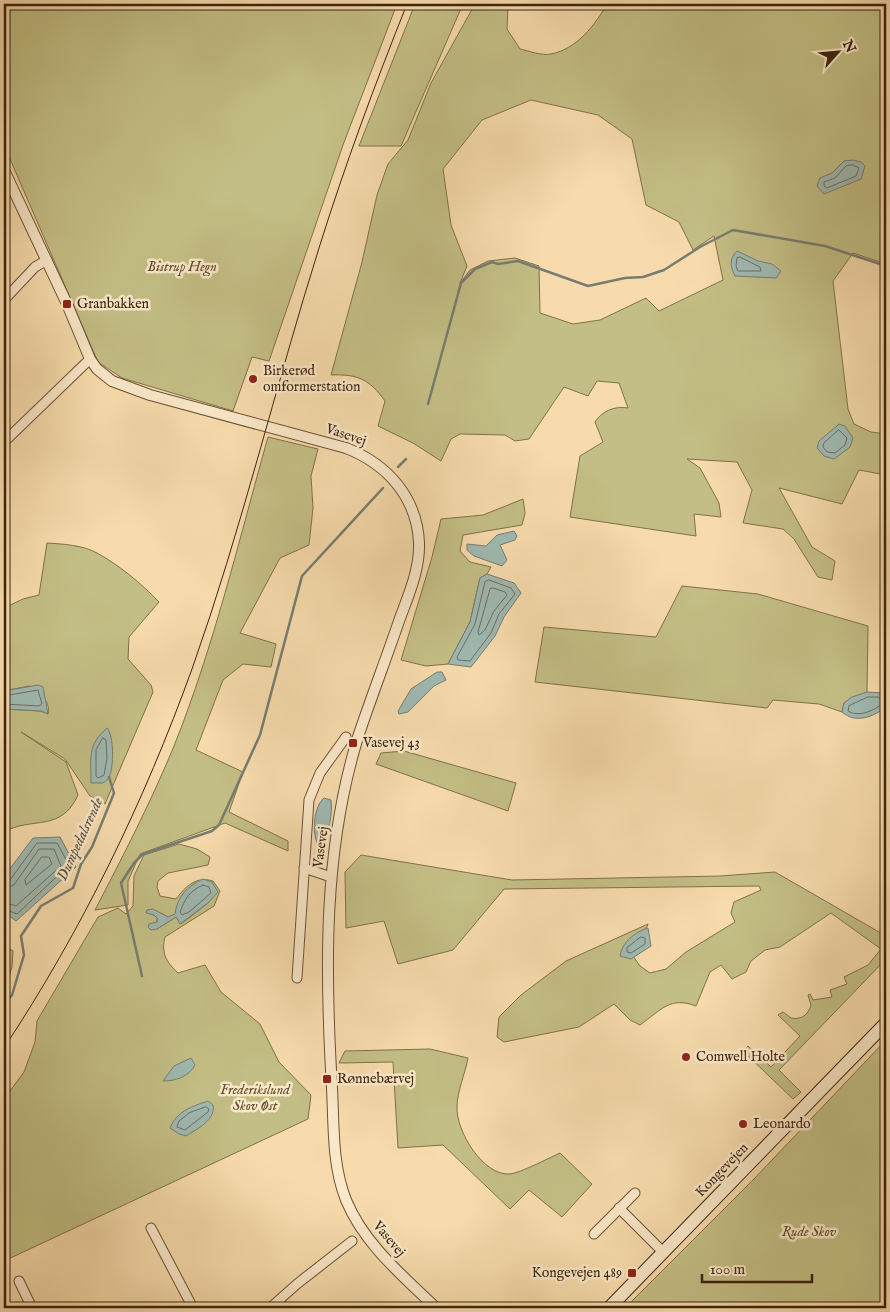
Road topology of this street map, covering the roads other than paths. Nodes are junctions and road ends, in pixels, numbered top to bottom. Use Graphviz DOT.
graph roads {
  1 [pos="4,170"];
  2 [pos="47,260"];
  3 [pos="4,300"];
  4 [pos="90,359"];
  5 [pos="4,442"];
  6 [pos="346,737"];
  7 [pos="304,868"];
  8 [pos="331,877"];
  9 [pos="297,978"];
  10 [pos="886,1023"];
  11 [pos="635,1193"];
  12 [pos="619,1208"];
  13 [pos="151,1228"];
  14 [pos="594,1234"];
  15 [pos="352,1241"];
  16 [pos="663,1252"];
  17 [pos="18,1281"];
  18 [pos="32,1308"];
  19 [pos="193,1308"];
  20 [pos="270,1308"];
  21 [pos="436,1308"];
  22 [pos="609,1308"];
  1 -- 2 [label="street, Vasevej"];
  2 -- 3 [label="street"];
  2 -- 4 [label="street, Vasevej"];
  4 -- 5 [label="street"];
  4 -- 8 [label="street, Vasevej"];
  6 -- 7 [label="street, Vasevej"];
  7 -- 8 [label="street, Vasevej"];
  7 -- 9 [label="street, Vasevej"];
  8 -- 21 [label="street, Vasevej"];
  10 -- 16 [label="main road, Kongevejen"];
  11 -- 12 [label="street"];
  12 -- 14 [label="street"];
  12 -- 16 [label="street"];
  13 -- 19 [label="street"];
  15 -- 20 [label="street"];
  16 -- 22 [label="main road, Kongevejen"];
  17 -- 18 [label="street"];
}
